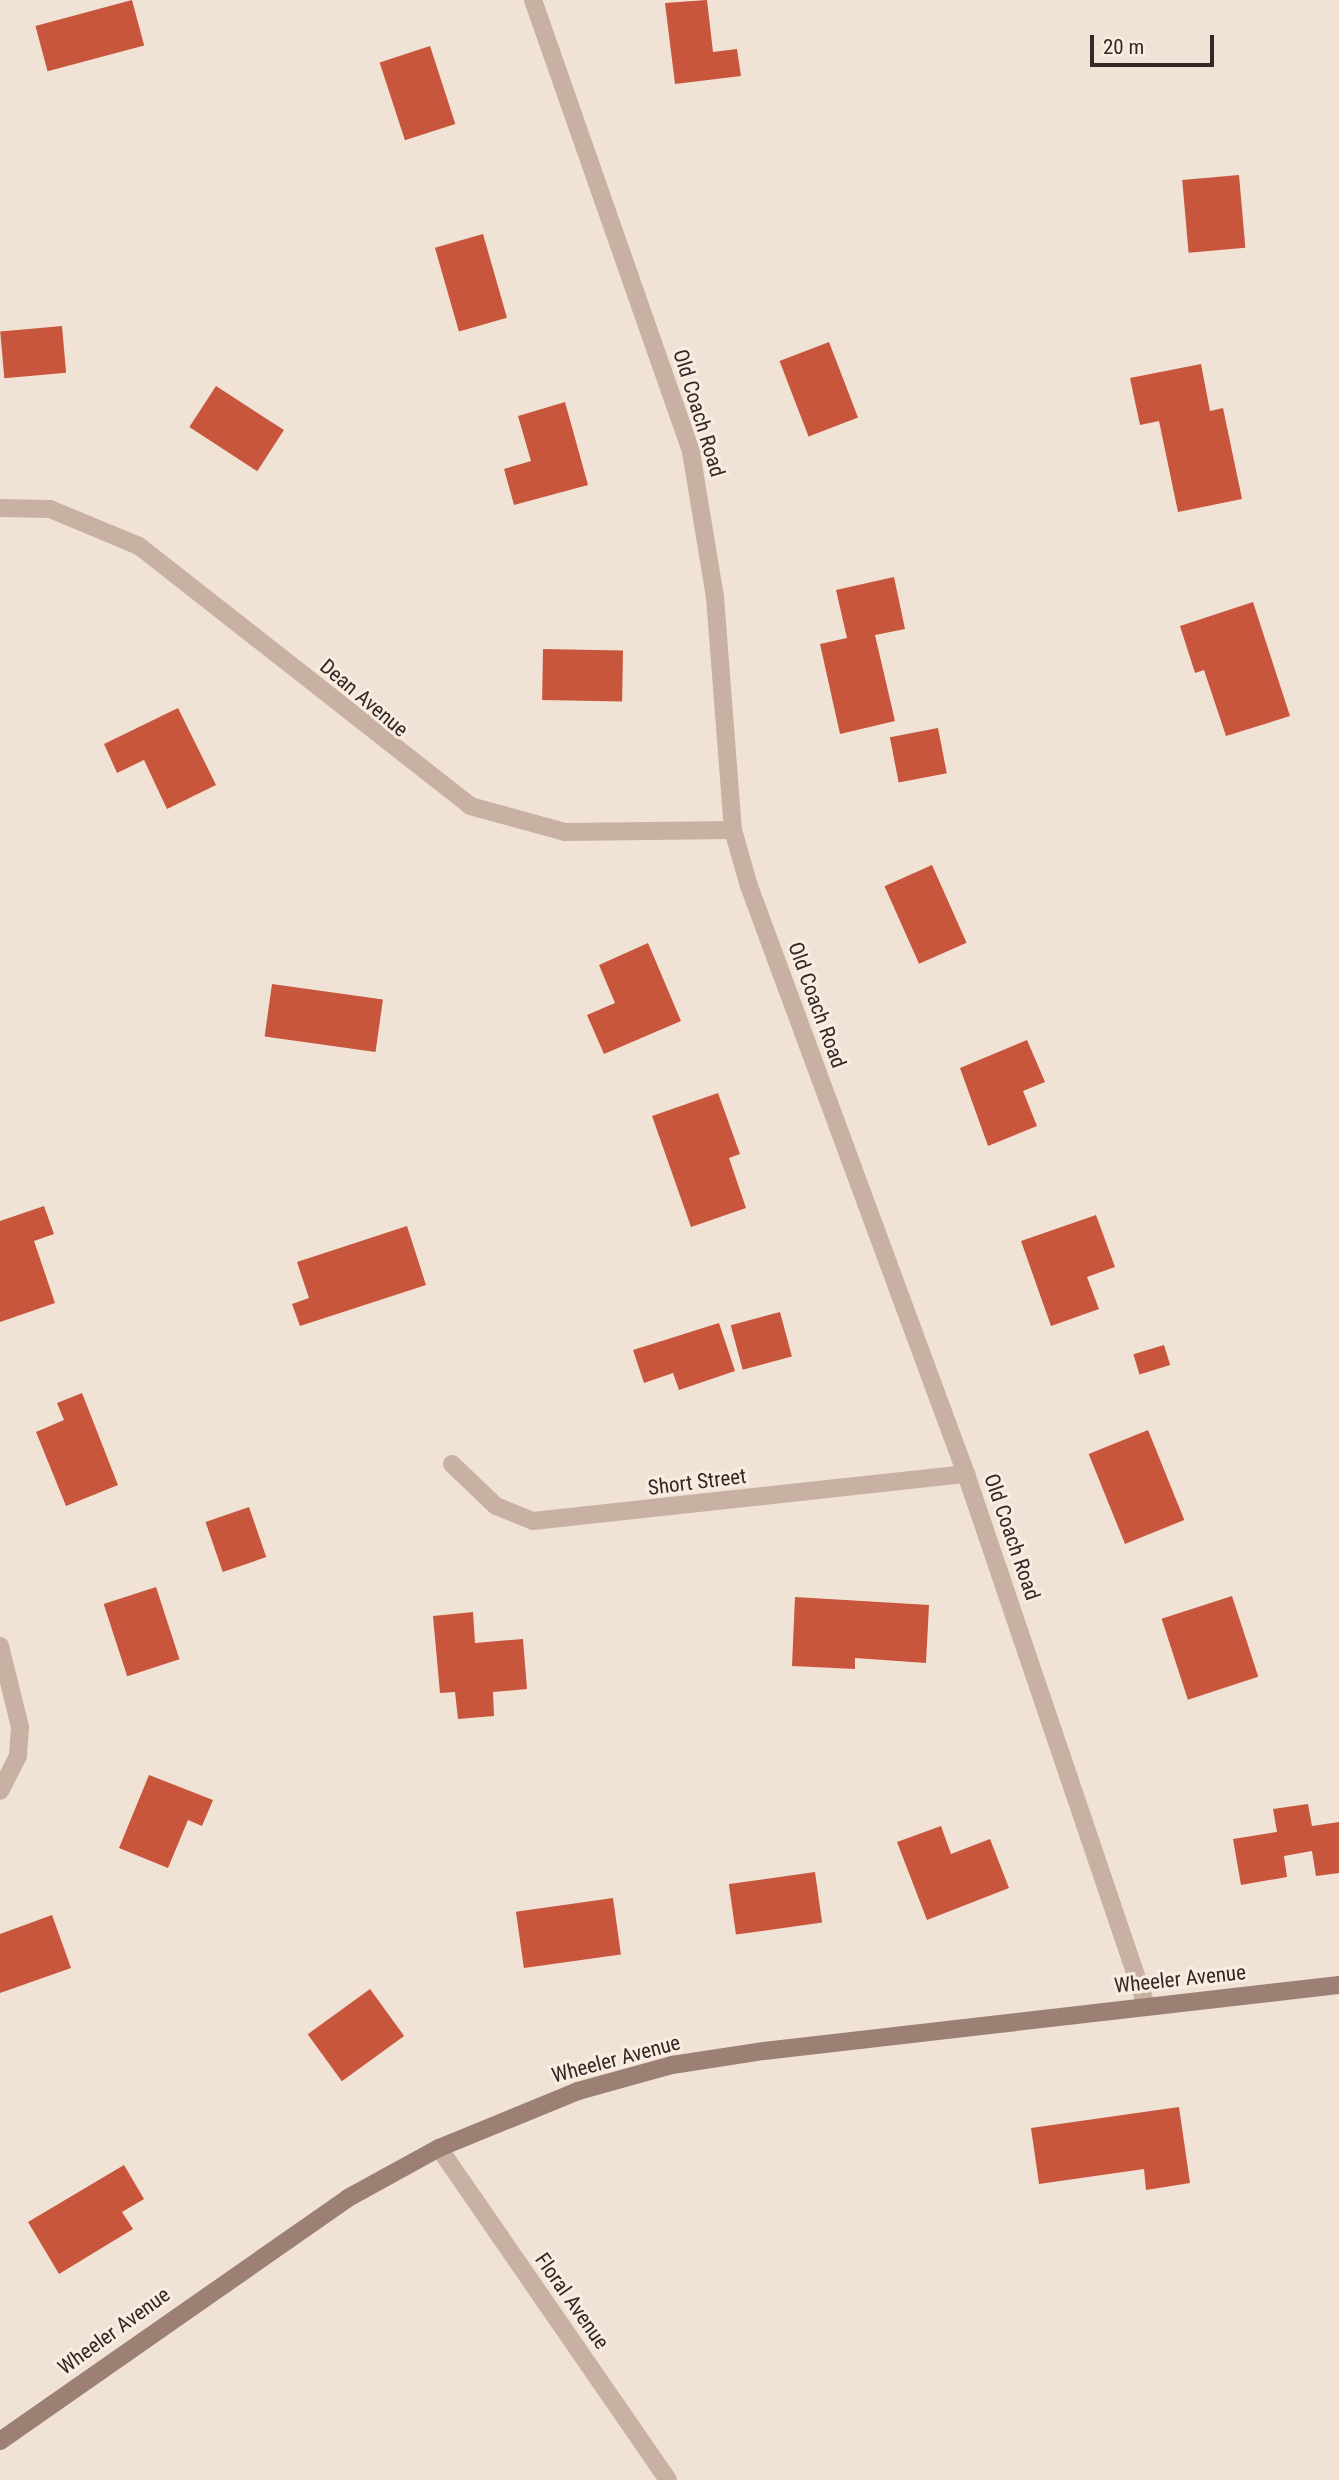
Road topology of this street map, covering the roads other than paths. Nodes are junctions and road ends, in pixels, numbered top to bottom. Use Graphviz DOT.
graph roads {
  1 [pos="533,0"];
  2 [pos="0,508"];
  3 [pos="733,830"];
  4 [pos="452,1464"];
  5 [pos="966,1474"];
  6 [pos="0,1646"];
  7 [pos="0,1791"];
  8 [pos="1339,1985"];
  9 [pos="1146,2005"];
  10 [pos="439,2148"];
  11 [pos="0,2441"];
  12 [pos="668,2480"];
  1 -- 3 [label="street, Old Coach Road"];
  2 -- 3 [label="street, Dean Avenue"];
  3 -- 5 [label="street, Old Coach Road"];
  4 -- 5 [label="street, Short Street"];
  5 -- 9 [label="street, Old Coach Road"];
  6 -- 7 [label="street"];
  8 -- 9 [label="street, Wheeler Avenue"];
  9 -- 10 [label="street, Wheeler Avenue"];
  10 -- 11 [label="street, Wheeler Avenue"];
  10 -- 12 [label="street, Floral Avenue"];
}
